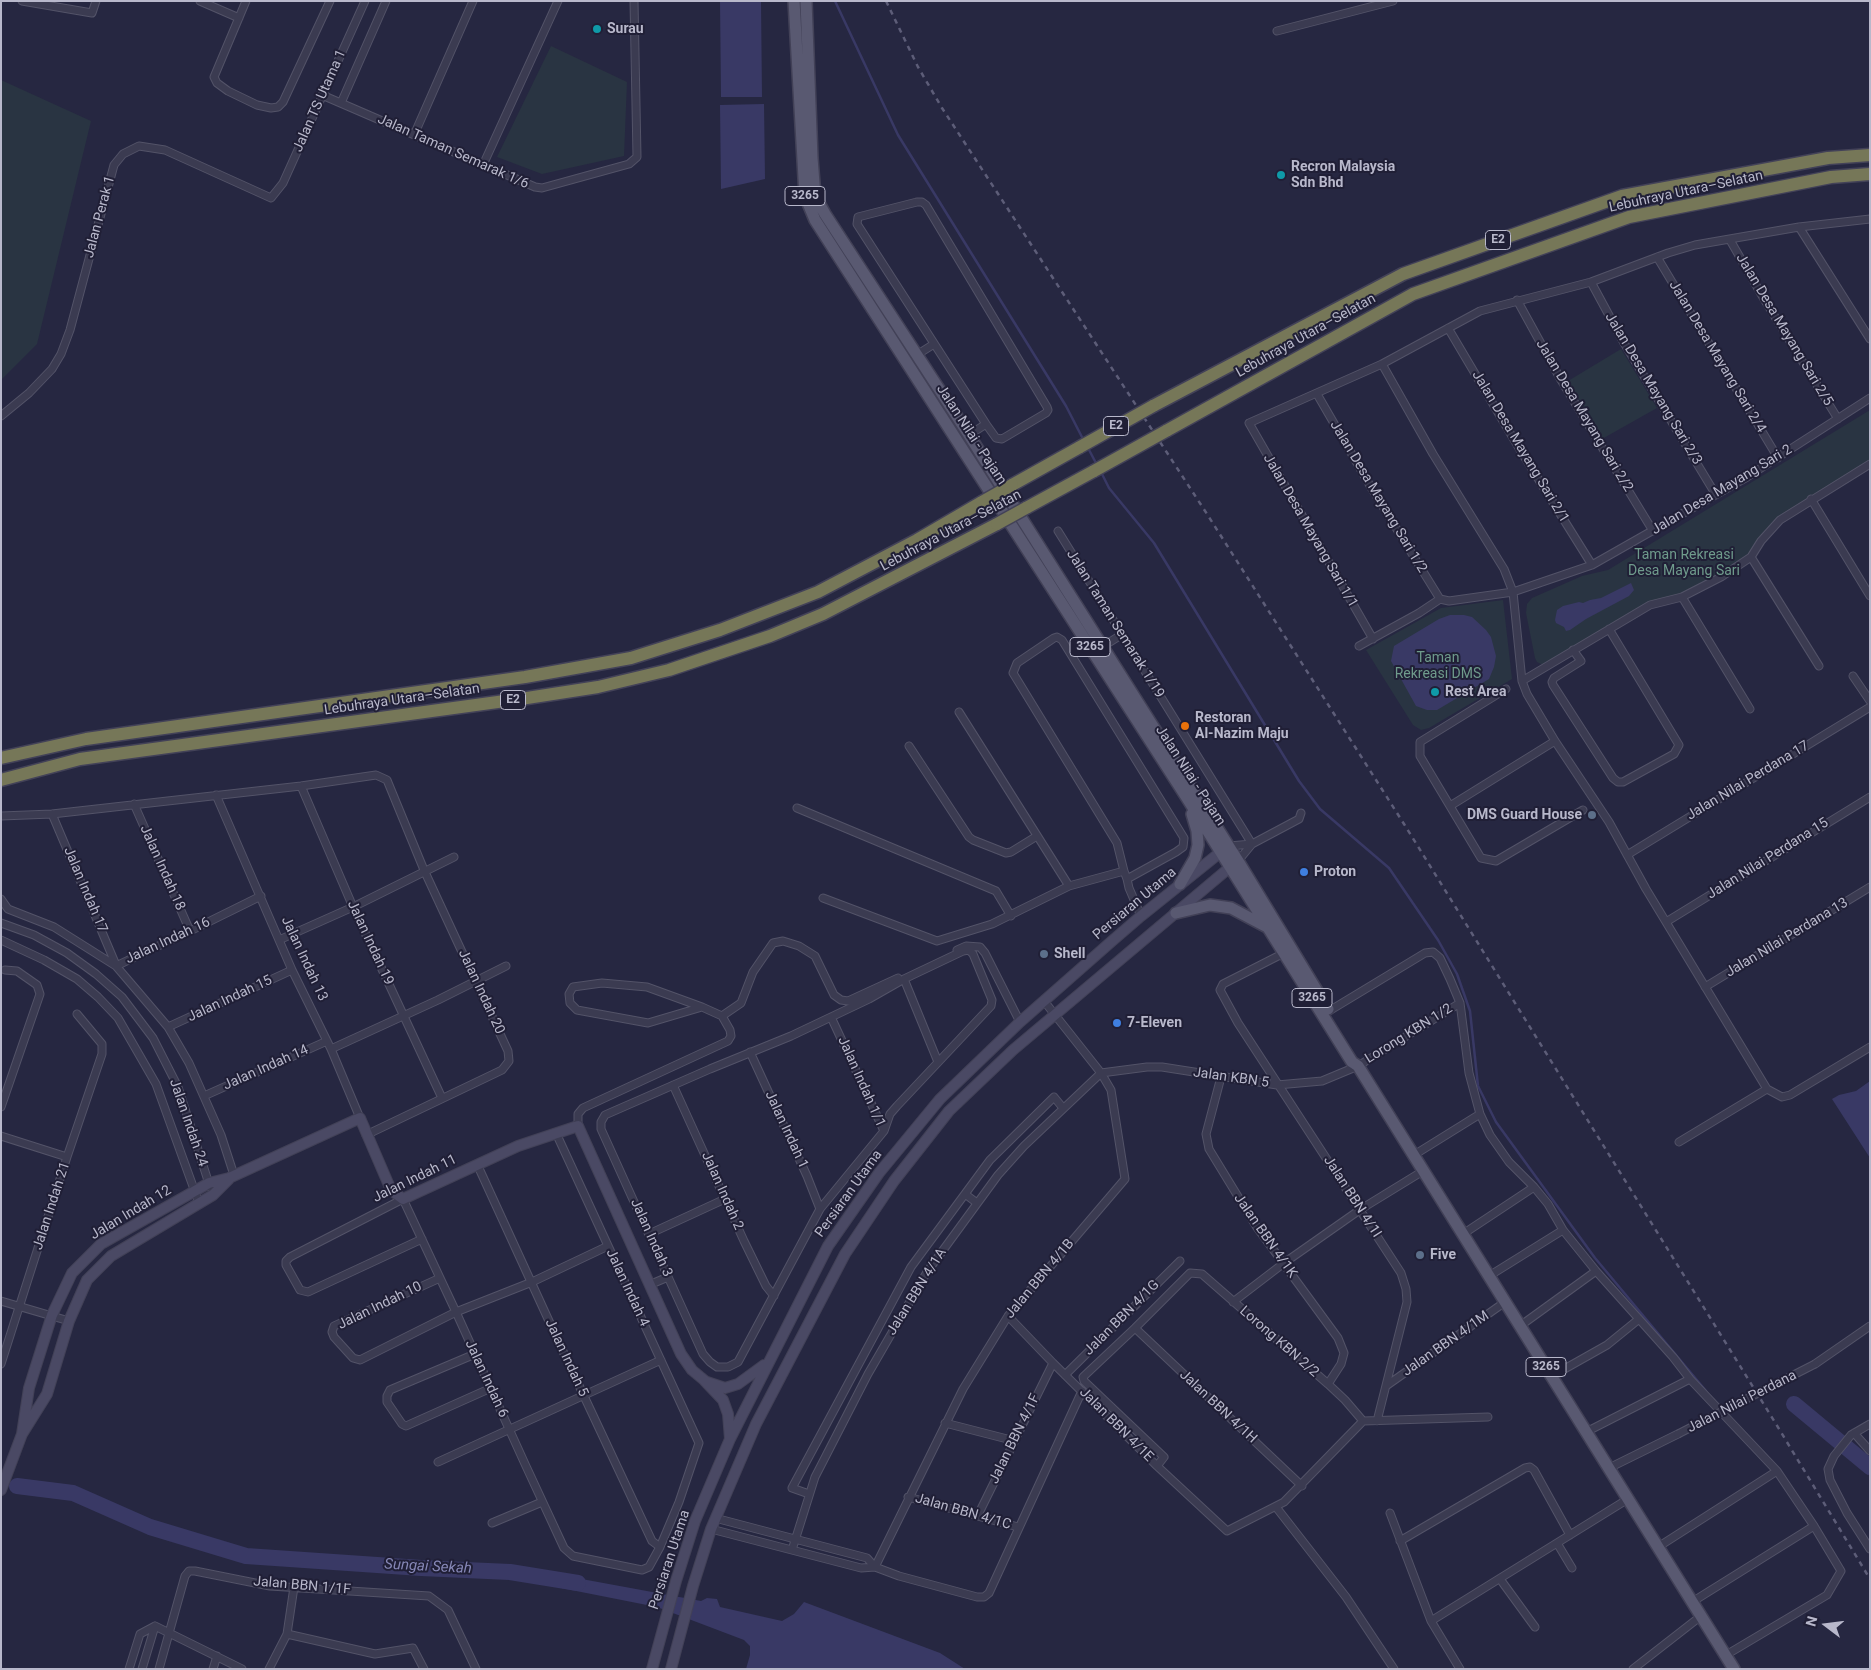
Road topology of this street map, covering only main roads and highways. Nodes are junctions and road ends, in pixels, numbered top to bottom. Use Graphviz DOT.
graph roads {
  1 [pos="794,1"];
  2 [pos="806,1"];
  3 [pos="1870,155"];
  4 [pos="1870,174"];
  5 [pos="1,758"];
  6 [pos="1,780"];
  7 [pos="1187,798"];
  8 [pos="1225,849"];
  9 [pos="1234,864"];
  10 [pos="1180,884"];
  11 [pos="1176,913"];
  12 [pos="1268,928"];
  13 [pos="1358,1066"];
  14 [pos="360,1118"];
  15 [pos="232,1177"];
  16 [pos="403,1199"];
  17 [pos="768,1362"];
  18 [pos="704,1380"];
  19 [pos="22,1434"];
  20 [pos="730,1439"];
  21 [pos="1,1490"];
  22 [pos="652,1669"];
  23 [pos="671,1669"];
  24 [pos="1734,1669"];
  1 -- 7 [label="main road, Jalan Nilai - Pajam / 3265"];
  2 -- 8 [label="main road, Jalan Nilai - Pajam / 3265"];
  3 -- 5 [label="highway, Lebuhraya Utara–Selatan / E2, bridge"];
  4 -- 6 [label="highway, Lebuhraya Utara–Selatan / E2, bridge"];
  7 -- 8 [label="main road, Jalan Nilai - Pajam / 3265"];
  7 -- 10 [label="main road"];
  8 -- 9 [label="main road, 3265"];
  8 -- 10 [label="main road, Persiaran Utama"];
  9 -- 11 [label="main road, Persiaran Utama"];
  9 -- 12 [label="main road, 3265"];
  9 -- 13 [label="main road, 3265"];
  10 -- 17 [label="main road, Persiaran Utama"];
  11 -- 12 [label="main road"];
  11 -- 23 [label="main road, Persiaran Utama"];
  12 -- 13 [label="main road, 3265"];
  13 -- 24 [label="main road, 3265"];
  14 -- 15 [label="main road, Jalan Indah 12"];
  14 -- 16 [label="main road, Jalan Indah 13"];
  15 -- 19 [label="main road, Jalan Indah 12"];
  15 -- 19 [label="main road, Jalan Indah 12"];
  16 -- 18 [label="main road, Jalan Indah 11"];
  17 -- 18 [label="main road"];
  17 -- 20 [label="main road, Persiaran Utama"];
  18 -- 20 [label="main road"];
  19 -- 21 [label="main road, Jalan Indah 12"];
  20 -- 22 [label="main road, Persiaran Utama"];
}
